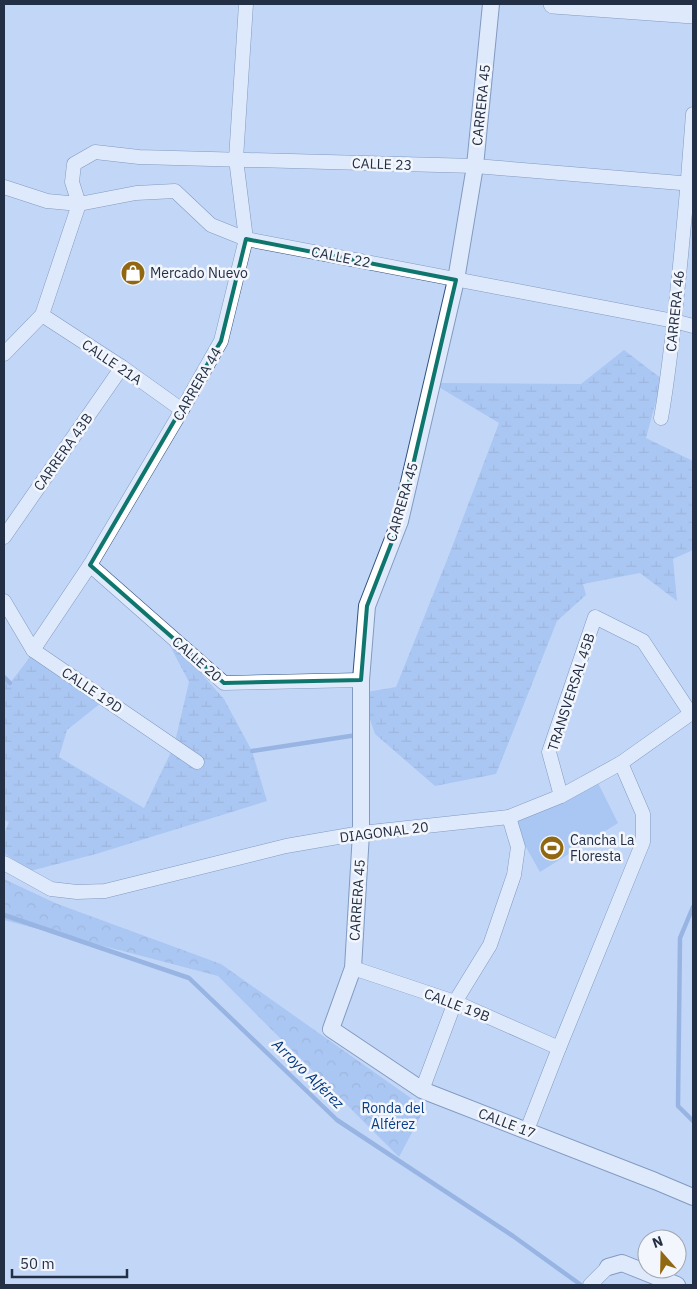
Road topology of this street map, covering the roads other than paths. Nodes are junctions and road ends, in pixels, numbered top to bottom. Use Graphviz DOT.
graph roads {
  1 [pos="246,4"];
  2 [pos="491,4"];
  3 [pos="553,4"];
  4 [pos="693,14"];
  5 [pos="693,114"];
  6 [pos="236,159"];
  7 [pos="475,166"];
  8 [pos="691,184"];
  9 [pos="4,187"];
  10 [pos="79,204"];
  11 [pos="246,239"];
  12 [pos="456,280"];
  13 [pos="42,315"];
  14 [pos="674,321"];
  15 [pos="693,326"];
  16 [pos="4,354"];
  17 [pos="122,367"];
  18 [pos="182,410"];
  19 [pos="661,418"];
  20 [pos="4,537"];
  21 [pos="90,565"];
  22 [pos="4,601"];
  23 [pos="33,650"];
  24 [pos="361,680"];
  25 [pos="692,713"];
  26 [pos="197,762"];
  27 [pos="621,763"];
  28 [pos="561,796"];
  29 [pos="509,817"];
  30 [pos="361,833"];
  31 [pos="4,863"];
  32 [pos="353,968"];
  33 [pos="455,1002"];
  34 [pos="331,1028"];
  35 [pos="559,1048"];
  36 [pos="422,1090"];
  37 [pos="527,1130"];
  38 [pos="693,1197"];
  39 [pos="608,1267"];
  40 [pos="590,1285"];
  41 [pos="677,1285"];
  1 -- 6 [label="street, CARRERA 44"];
  2 -- 7 [label="street, CARRERA 45"];
  3 -- 4 [label="main road"];
  5 -- 8 [label="street, CARRERA 46"];
  6 -- 7 [label="street, CALLE 23"];
  6 -- 10 [label="street, CALLE 23"];
  6 -- 11 [label="street, CARRERA 44"];
  7 -- 8 [label="street, CALLE 23"];
  7 -- 12 [label="street, CARRERA 45"];
  8 -- 14 [label="street, CARRERA 46"];
  9 -- 10 [label="street, CALLE 22"];
  10 -- 11 [label="street, CALLE 22"];
  10 -- 13 [label="street"];
  11 -- 12 [label="street, CALLE 22"];
  11 -- 18 [label="street, CARRERA 44"];
  12 -- 14 [label="street, CALLE 22"];
  12 -- 24 [label="street, CARRERA 45"];
  13 -- 16 [label="street"];
  13 -- 17 [label="street, CALLE 21A"];
  14 -- 15 [label="street, CALLE 22"];
  14 -- 19 [label="street, CARRERA 46"];
  17 -- 18 [label="street, CALLE 21A"];
  17 -- 20 [label="street, CARRERA 43B"];
  18 -- 21 [label="street, CARRERA 44"];
  21 -- 23 [label="street, CARRERA 44"];
  21 -- 24 [label="street, CALLE 20"];
  22 -- 23 [label="street, CALLE 19D"];
  23 -- 26 [label="street, CALLE 19D"];
  24 -- 30 [label="street, CARRERA 45"];
  25 -- 27 [label="street, DIAGONAL 20"];
  25 -- 28 [label="street, TRANSVERSAL 45B"];
  27 -- 28 [label="street, DIAGONAL 20"];
  27 -- 35 [label="street"];
  28 -- 29 [label="street, DIAGONAL 20"];
  29 -- 30 [label="street, DIAGONAL 20"];
  29 -- 33 [label="street"];
  30 -- 31 [label="street, DIAGONAL 20"];
  30 -- 32 [label="street, CARRERA 45"];
  32 -- 33 [label="street, CALLE 19B"];
  32 -- 34 [label="street, CARRERA 45"];
  33 -- 35 [label="street, CALLE 19B"];
  33 -- 36 [label="street"];
  34 -- 36 [label="street, CALLE 17"];
  35 -- 37 [label="street"];
  36 -- 37 [label="street, CALLE 17"];
  37 -- 38 [label="street, CALLE 17"];
  39 -- 40 [label="street"];
  39 -- 41 [label="street"];
}
